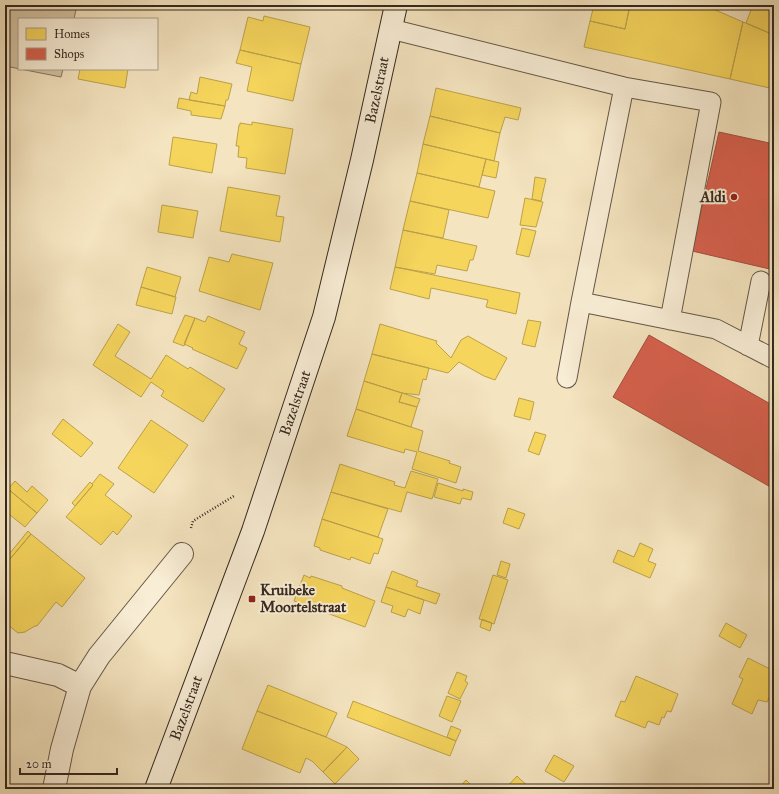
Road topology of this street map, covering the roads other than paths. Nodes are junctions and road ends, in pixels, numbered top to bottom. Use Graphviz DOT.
graph roads {
  1 [pos="396,5"];
  2 [pos="390,29"];
  3 [pos="624,87"];
  4 [pos="761,281"];
  5 [pos="581,302"];
  6 [pos="670,320"];
  7 [pos="748,346"];
  8 [pos="774,359"];
  9 [pos="568,378"];
  10 [pos="182,554"];
  11 [pos="5,663"];
  12 [pos="80,686"];
  13 [pos="54,789"];
  14 [pos="156,789"];
  1 -- 2 [label="main road, Bazelstraat"];
  2 -- 3 [label="lane"];
  2 -- 14 [label="main road, Bazelstraat"];
  3 -- 5 [label="lane"];
  3 -- 6 [label="lane"];
  4 -- 7 [label="lane"];
  5 -- 6 [label="lane"];
  5 -- 9 [label="lane"];
  6 -- 7 [label="lane"];
  7 -- 8 [label="lane"];
  10 -- 12 [label="main road"];
  11 -- 12 [label="main road"];
  12 -- 13 [label="main road"];
}
